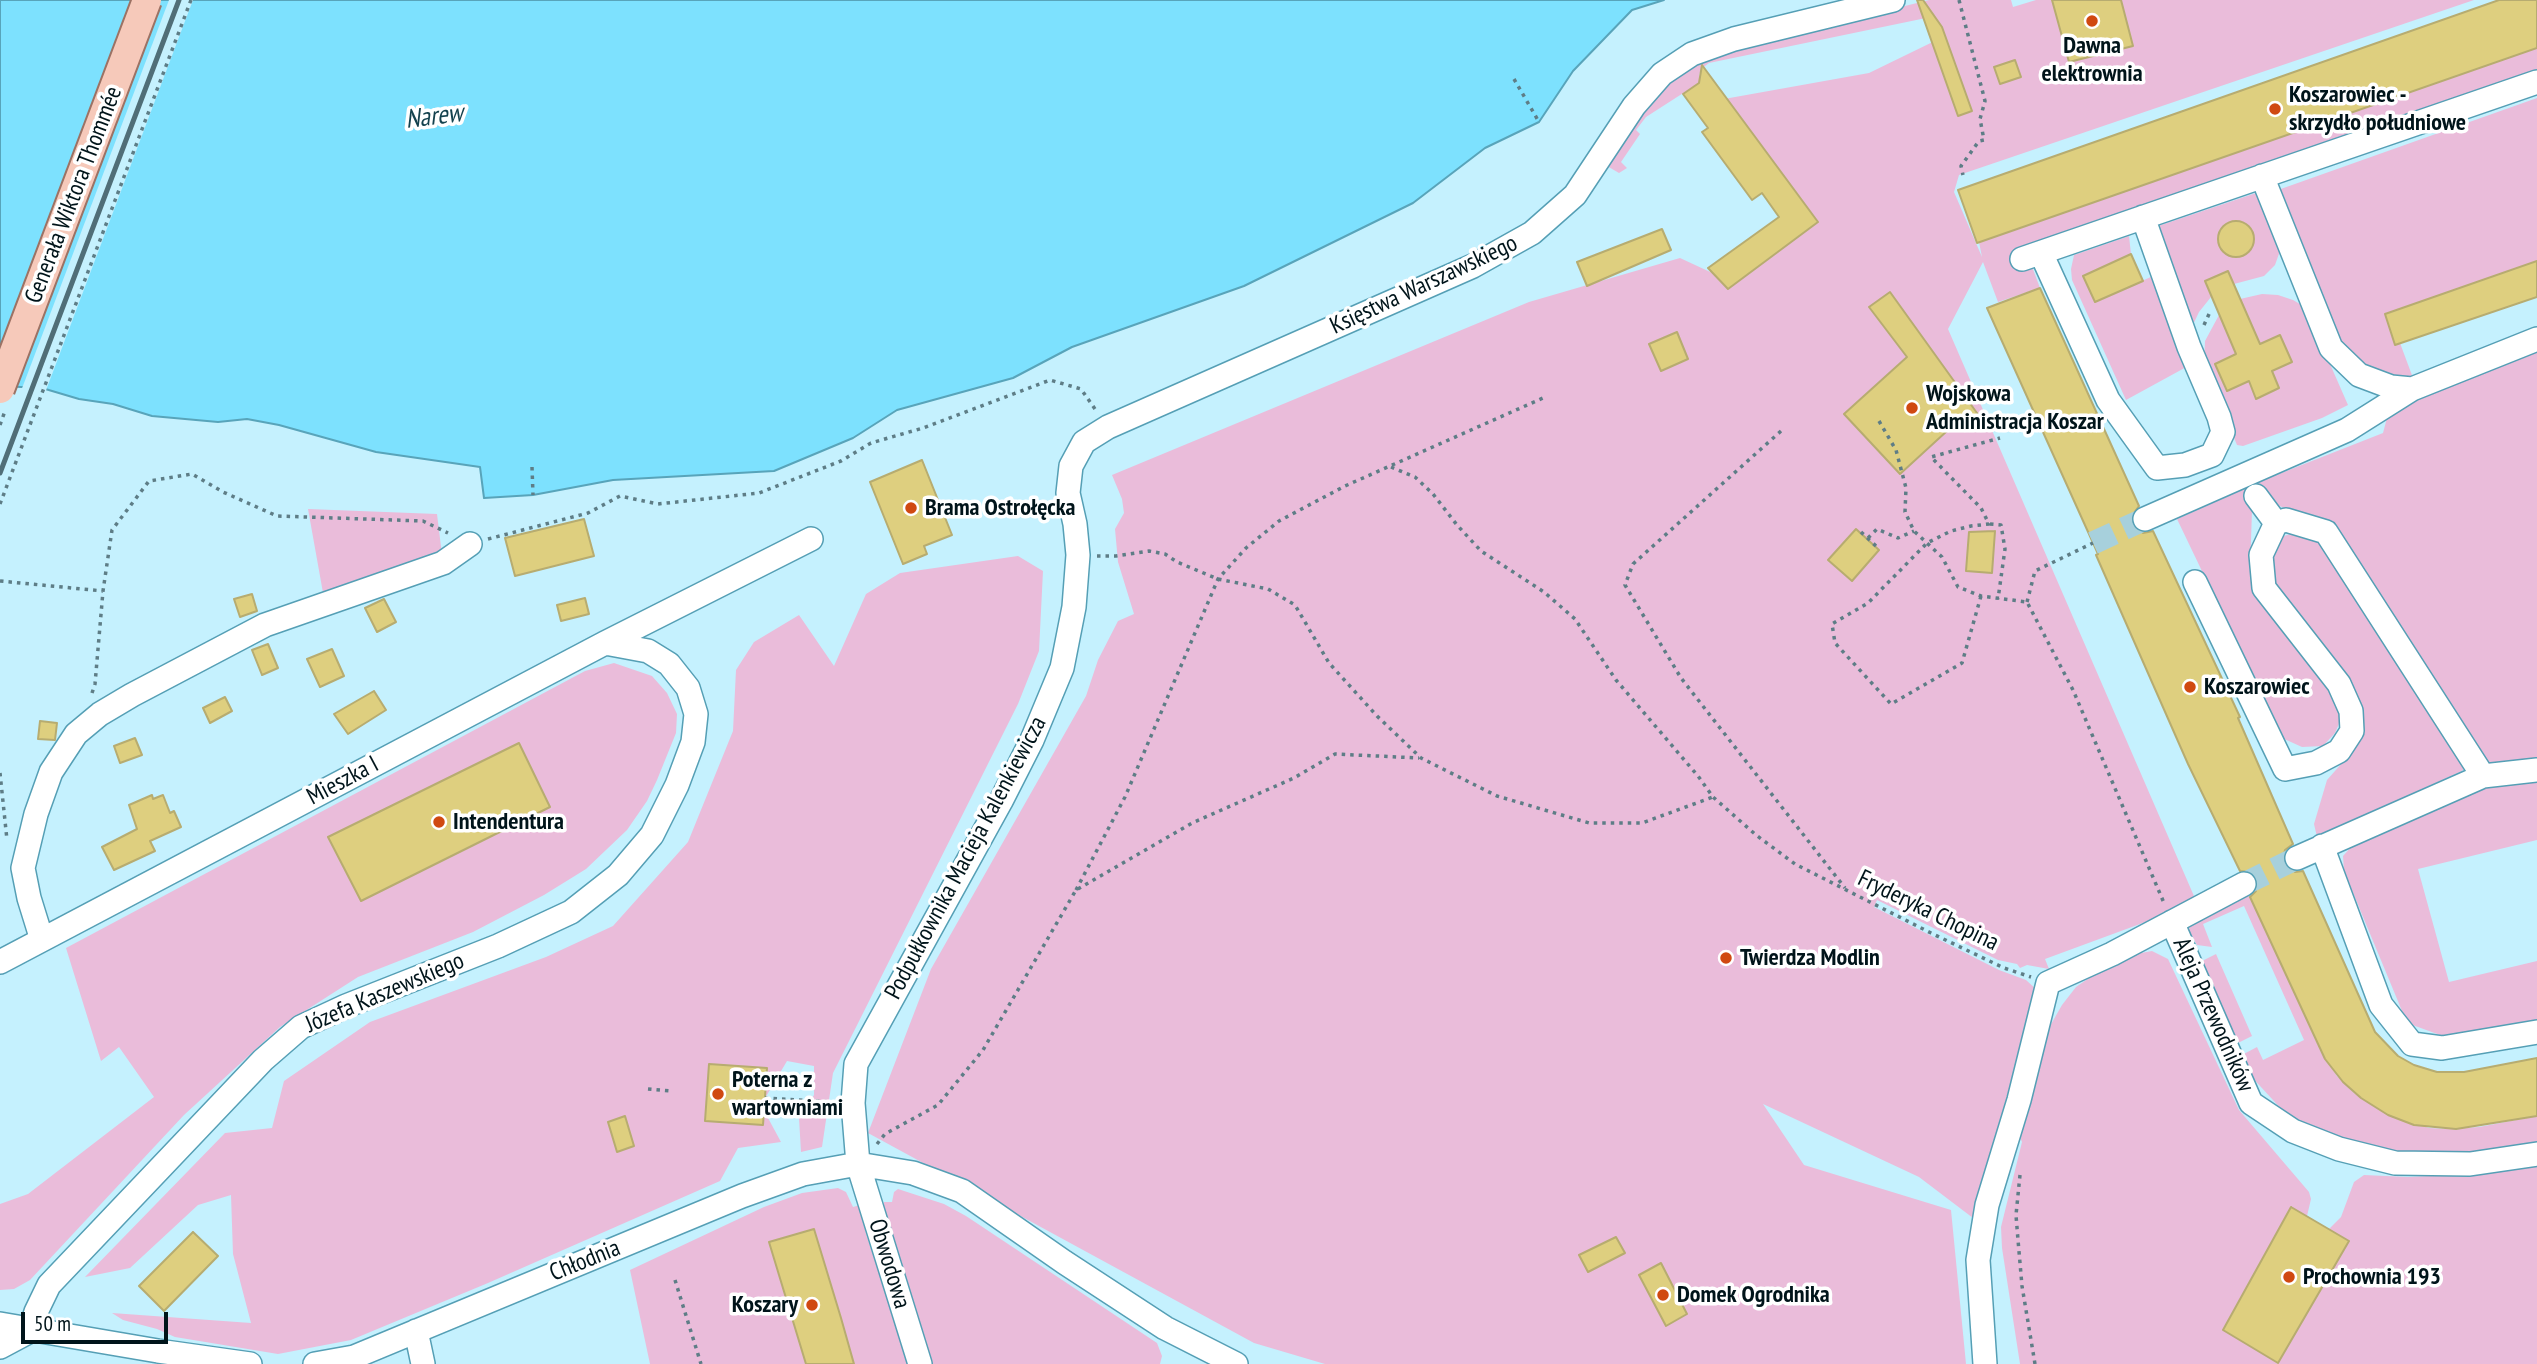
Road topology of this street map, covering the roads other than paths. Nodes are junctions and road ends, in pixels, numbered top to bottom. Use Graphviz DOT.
graph roads {
  1 [pos="147,0"];
  2 [pos="1893,0"];
  3 [pos="2537,82"];
  4 [pos="2262,176"];
  5 [pos="2143,217"];
  6 [pos="2537,339"];
  7 [pos="0,389"];
  8 [pos="2412,389"];
  9 [pos="1071,466"];
  10 [pos="2256,496"];
  11 [pos="2145,519"];
  12 [pos="2276,523"];
  13 [pos="811,539"];
  14 [pos="470,544"];
  15 [pos="2196,582"];
  16 [pos="605,643"];
  17 [pos="2537,770"];
  18 [pos="2483,776"];
  19 [pos="2322,846"];
  20 [pos="2297,858"];
  21 [pos="2244,884"];
  22 [pos="2172,922"];
  23 [pos="42,940"];
  24 [pos="0,962"];
  25 [pos="2537,1032"];
  26 [pos="2537,1154"];
  27 [pos="865,1156"];
  28 [pos="0,1324"];
  29 [pos="30,1331"];
  30 [pos="416,1331"];
  31 [pos="0,1347"];
  32 [pos="160,1358"];
  33 [pos="250,1364"];
  34 [pos="315,1364"];
  35 [pos="423,1364"];
  36 [pos="920,1364"];
  37 [pos="1236,1364"];
  38 [pos="1985,1364"];
  1 -- 7 [label="main road, Generała Wiktora Thommée, bridge"];
  2 -- 9 [label="street, Księstwa Warszawskiego"];
  3 -- 4 [label="street"];
  4 -- 5 [label="street"];
  4 -- 8 [label="street"];
  5 -- 5 [label="street"];
  6 -- 8 [label="street"];
  8 -- 11 [label="street"];
  9 -- 27 [label="street, Podpułkownika Macieja Kalenkiewicza"];
  10 -- 12 [label="street"];
  12 -- 15 [label="street"];
  12 -- 18 [label="street"];
  13 -- 16 [label="street, Mieszka I"];
  14 -- 23 [label="street"];
  16 -- 23 [label="street, Mieszka I"];
  16 -- 29 [label="street, Józefa Kaszewskiego"];
  17 -- 18 [label="street"];
  18 -- 19 [label="street"];
  19 -- 20 [label="street"];
  19 -- 25 [label="street"];
  21 -- 22 [label="street"];
  22 -- 26 [label="street, Aleja Przewodników"];
  22 -- 38 [label="street"];
  23 -- 24 [label="street, Mieszka I"];
  27 -- 30 [label="street, Chłodnia"];
  27 -- 36 [label="street, Obwodowa"];
  27 -- 37 [label="street, Chłodnia"];
  28 -- 29 [label="street"];
  29 -- 31 [label="street"];
  29 -- 32 [label="street"];
  30 -- 34 [label="street, Chłodnia"];
  30 -- 35 [label="street"];
  32 -- 33 [label="street"];
}
